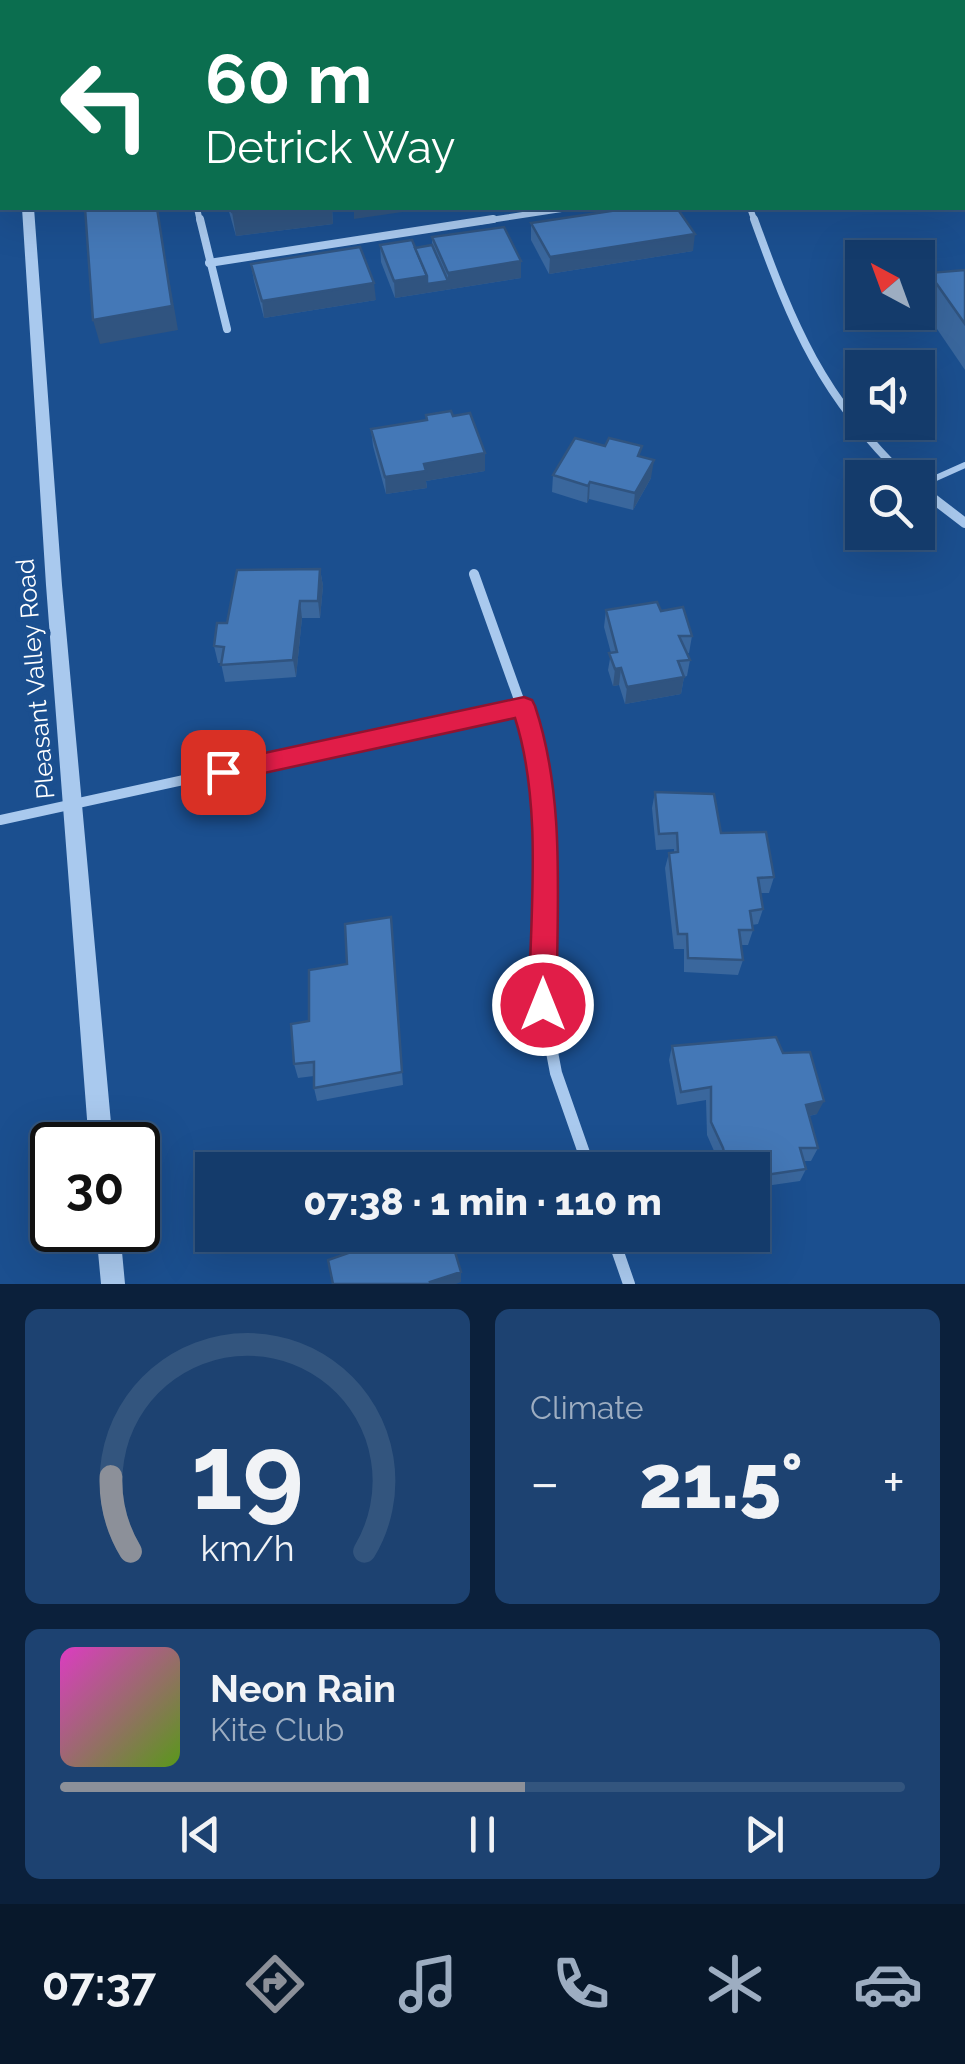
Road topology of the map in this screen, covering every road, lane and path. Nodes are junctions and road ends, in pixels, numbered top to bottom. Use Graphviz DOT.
graph roads {
  1 [pos="28,210"];
  2 [pos="198,210"];
  3 [pos="497,210"];
  4 [pos="555,210"];
  5 [pos="751,210"];
  6 [pos="501,218"];
  7 [pos="210,264"];
  8 [pos="227,329"];
  9 [pos="888,460"];
  10 [pos="965,465"];
  11 [pos="935,479"];
  12 [pos="935,500"];
  13 [pos="965,523"];
  14 [pos="474,574"];
  15 [pos="524,706"];
  16 [pos="73,804"];
  17 [pos="0,820"];
  18 [pos="99,1122"];
  19 [pos="584,1152"];
  20 [pos="110,1252"];
  21 [pos="618,1252"];
  22 [pos="113,1284"];
  23 [pos="629,1284"];
  1 -- 16 [label="street, Pleasant Valley Road"];
  2 -- 7 [label="street"];
  3 -- 6 [label="street"];
  4 -- 6 [label="street"];
  5 -- 9 [label="street"];
  6 -- 7 [label="street"];
  7 -- 8 [label="street"];
  10 -- 11 [label="lane"];
  12 -- 13 [label="street"];
  14 -- 15 [label="street"];
  15 -- 16 [label="street"];
  15 -- 19 [label="street"];
  16 -- 17 [label="street"];
  16 -- 18 [label="street, Pleasant Valley Road"];
  20 -- 22 [label="street"];
  21 -- 23 [label="street"];
}
